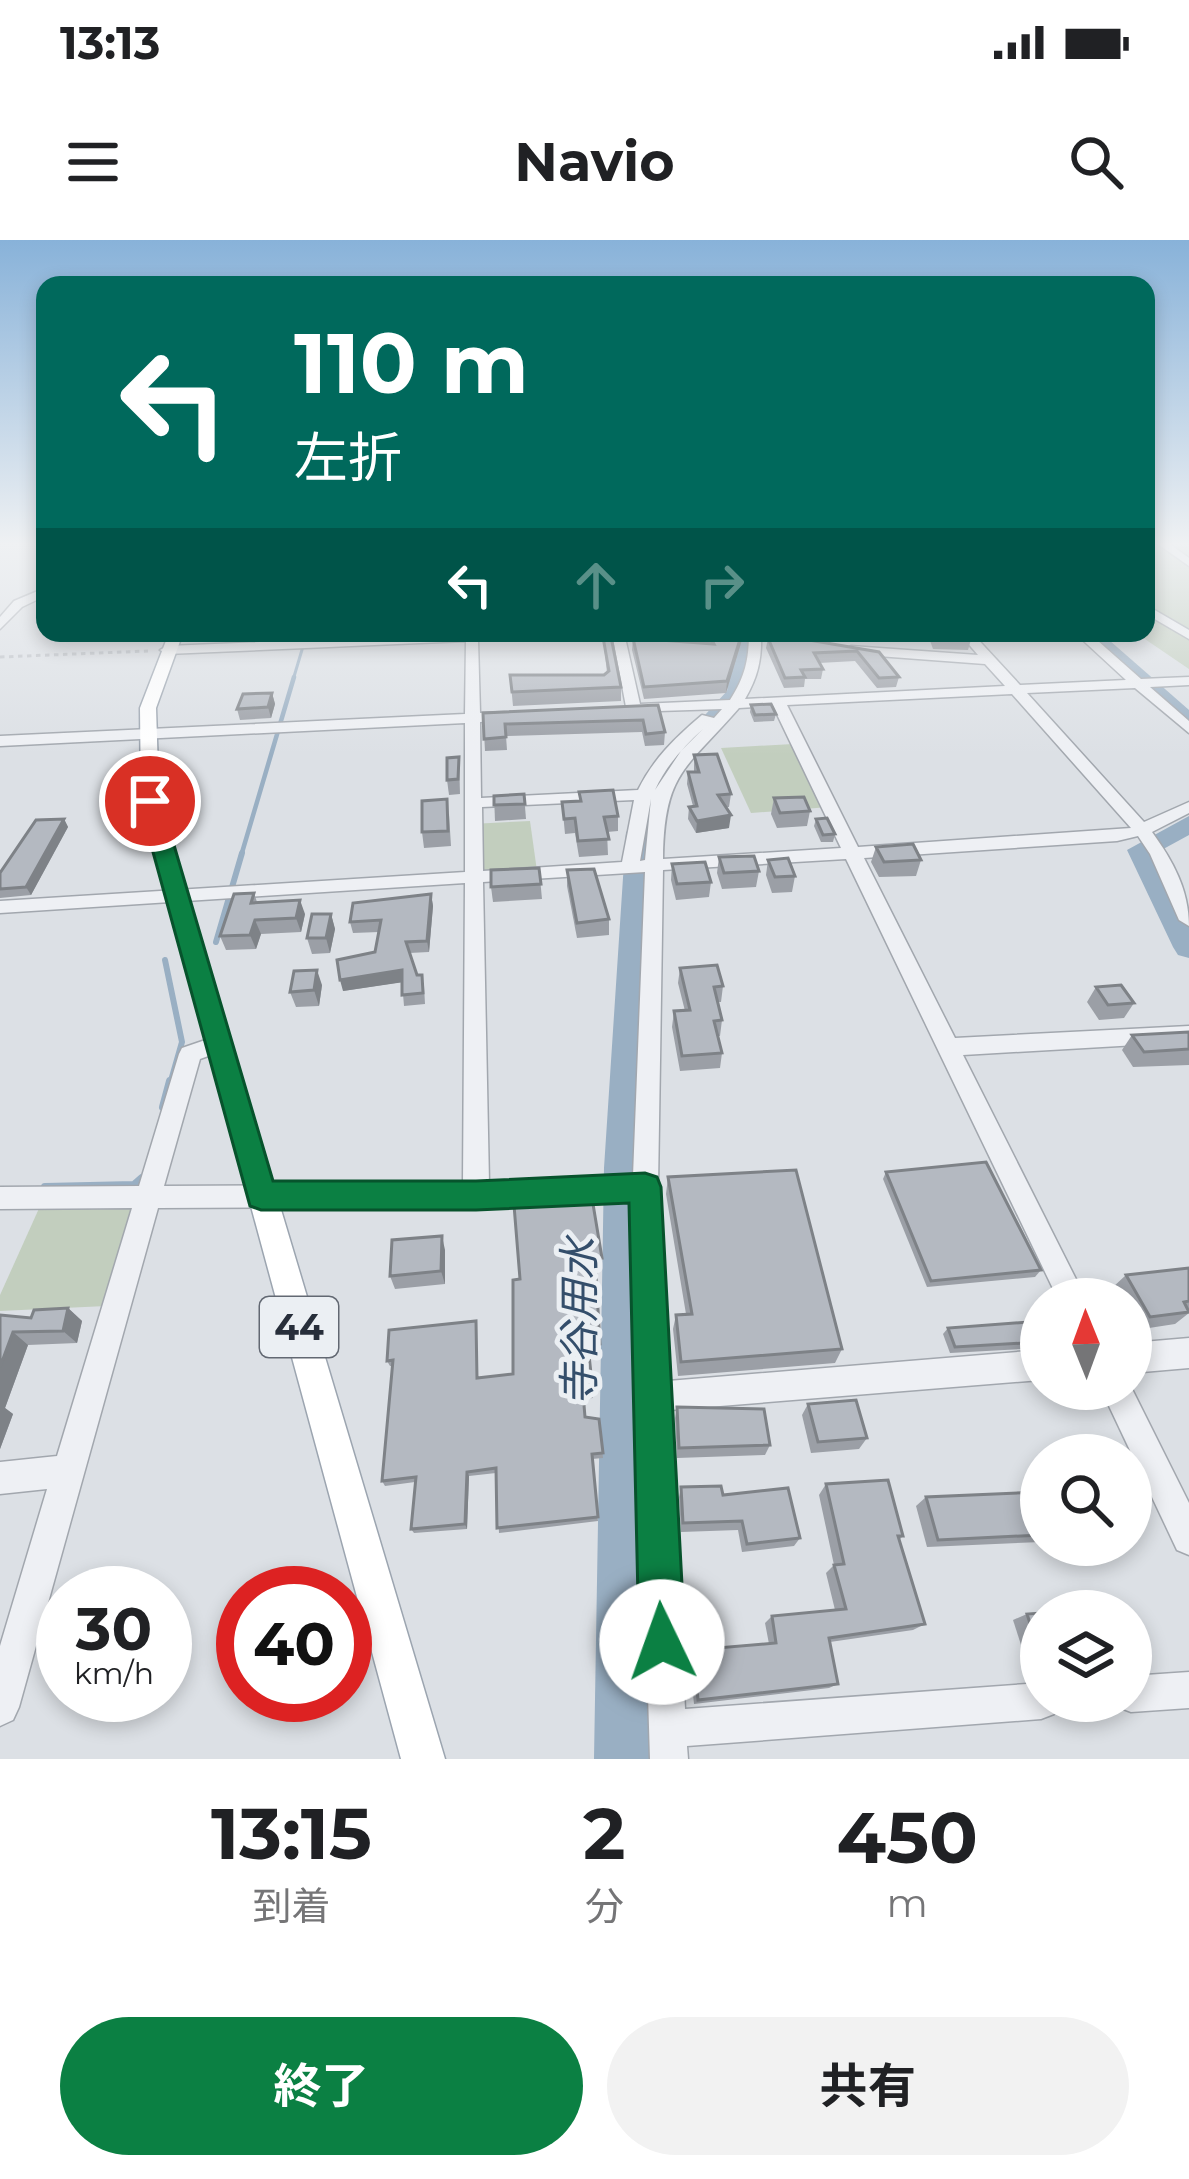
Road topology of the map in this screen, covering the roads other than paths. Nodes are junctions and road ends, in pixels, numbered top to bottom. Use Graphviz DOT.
graph roads {
  1 [pos="1155,615"];
  2 [pos="1189,635"];
  3 [pos="171,642"];
  4 [pos="472,642"];
  5 [pos="620,642"];
  6 [pos="748,642"];
  7 [pos="973,642"];
  8 [pos="1090,642"];
  9 [pos="842,648"];
  10 [pos="989,660"];
  11 [pos="1189,681"];
  12 [pos="1135,685"];
  13 [pos="1016,690"];
  14 [pos="778,702"];
  15 [pos="730,704"];
  16 [pos="634,709"];
  17 [pos="611,710"];
  18 [pos="519,715"];
  19 [pos="473,718"];
  20 [pos="1189,729"];
  21 [pos="145,734"];
  22 [pos="0,741"];
  23 [pos="652,794"];
  24 [pos="472,803"];
  25 [pos="1189,807"];
  26 [pos="1142,830"];
  27 [pos="850,851"];
  28 [pos="643,864"];
  29 [pos="472,874"];
  30 [pos="175,896"];
  31 [pos="0,907"];
  32 [pos="1189,920"];
  33 [pos="1189,1034"];
  34 [pos="217,1044"];
  35 [pos="948,1047"];
  36 [pos="645,1187"];
  37 [pos="149,1195"];
  38 [pos="476,1195"];
  39 [pos="261,1196"];
  40 [pos="0,1198"];
  41 [pos="1062,1278"];
  42 [pos="1189,1353"];
  43 [pos="1152,1356"];
  44 [pos="1020,1367"];
  45 [pos="651,1397"];
  46 [pos="1126,1410"];
  47 [pos="69,1471"];
  48 [pos="0,1478"];
  49 [pos="1189,1538"];
  50 [pos="1189,1690"];
  51 [pos="1152,1693"];
  52 [pos="1020,1703"];
  53 [pos="0,1707"];
  54 [pos="668,1744"];
  55 [pos="424,1759"];
  1 -- 2 [label="street"];
  3 -- 21 [label="main road, 44"];
  4 -- 19 [label="street"];
  5 -- 16 [label="street"];
  6 -- 15 [label="street"];
  7 -- 10 [label="street"];
  8 -- 12 [label="street"];
  9 -- 10 [label="street"];
  10 -- 13 [label="street"];
  11 -- 12 [label="street"];
  12 -- 13 [label="street"];
  12 -- 20 [label="street"];
  13 -- 14 [label="street"];
  13 -- 26 [label="street"];
  14 -- 15 [label="street"];
  14 -- 27 [label="street"];
  15 -- 16 [label="street"];
  15 -- 23 [label="street"];
  16 -- 17 [label="street"];
  18 -- 19 [label="street"];
  19 -- 21 [label="street"];
  19 -- 24 [label="street"];
  21 -- 22 [label="street"];
  21 -- 30 [label="main road, 44"];
  23 -- 24 [label="street"];
  23 -- 28 [label="street"];
  24 -- 29 [label="street"];
  25 -- 26 [label="street"];
  26 -- 27 [label="street"];
  26 -- 32 [label="street"];
  27 -- 28 [label="street"];
  27 -- 35 [label="street"];
  28 -- 29 [label="street"];
  28 -- 36 [label="street"];
  29 -- 30 [label="street"];
  29 -- 38 [label="street"];
  30 -- 31 [label="street"];
  30 -- 34 [label="main road, 44"];
  33 -- 35 [label="street"];
  34 -- 37 [label="street"];
  34 -- 39 [label="main road, 44"];
  35 -- 41 [label="street"];
  36 -- 38 [label="street"];
  36 -- 45 [label="street"];
  37 -- 39 [label="street"];
  37 -- 40 [label="street"];
  37 -- 47 [label="street"];
  38 -- 39 [label="street"];
  39 -- 55 [label="main road, 44"];
  42 -- 43 [label="street"];
  44 -- 45 [label="street"];
  45 -- 54 [label="street"];
  46 -- 49 [label="street"];
  47 -- 48 [label="street"];
  47 -- 53 [label="street"];
  50 -- 51 [label="street"];
  52 -- 54 [label="street"];
}
